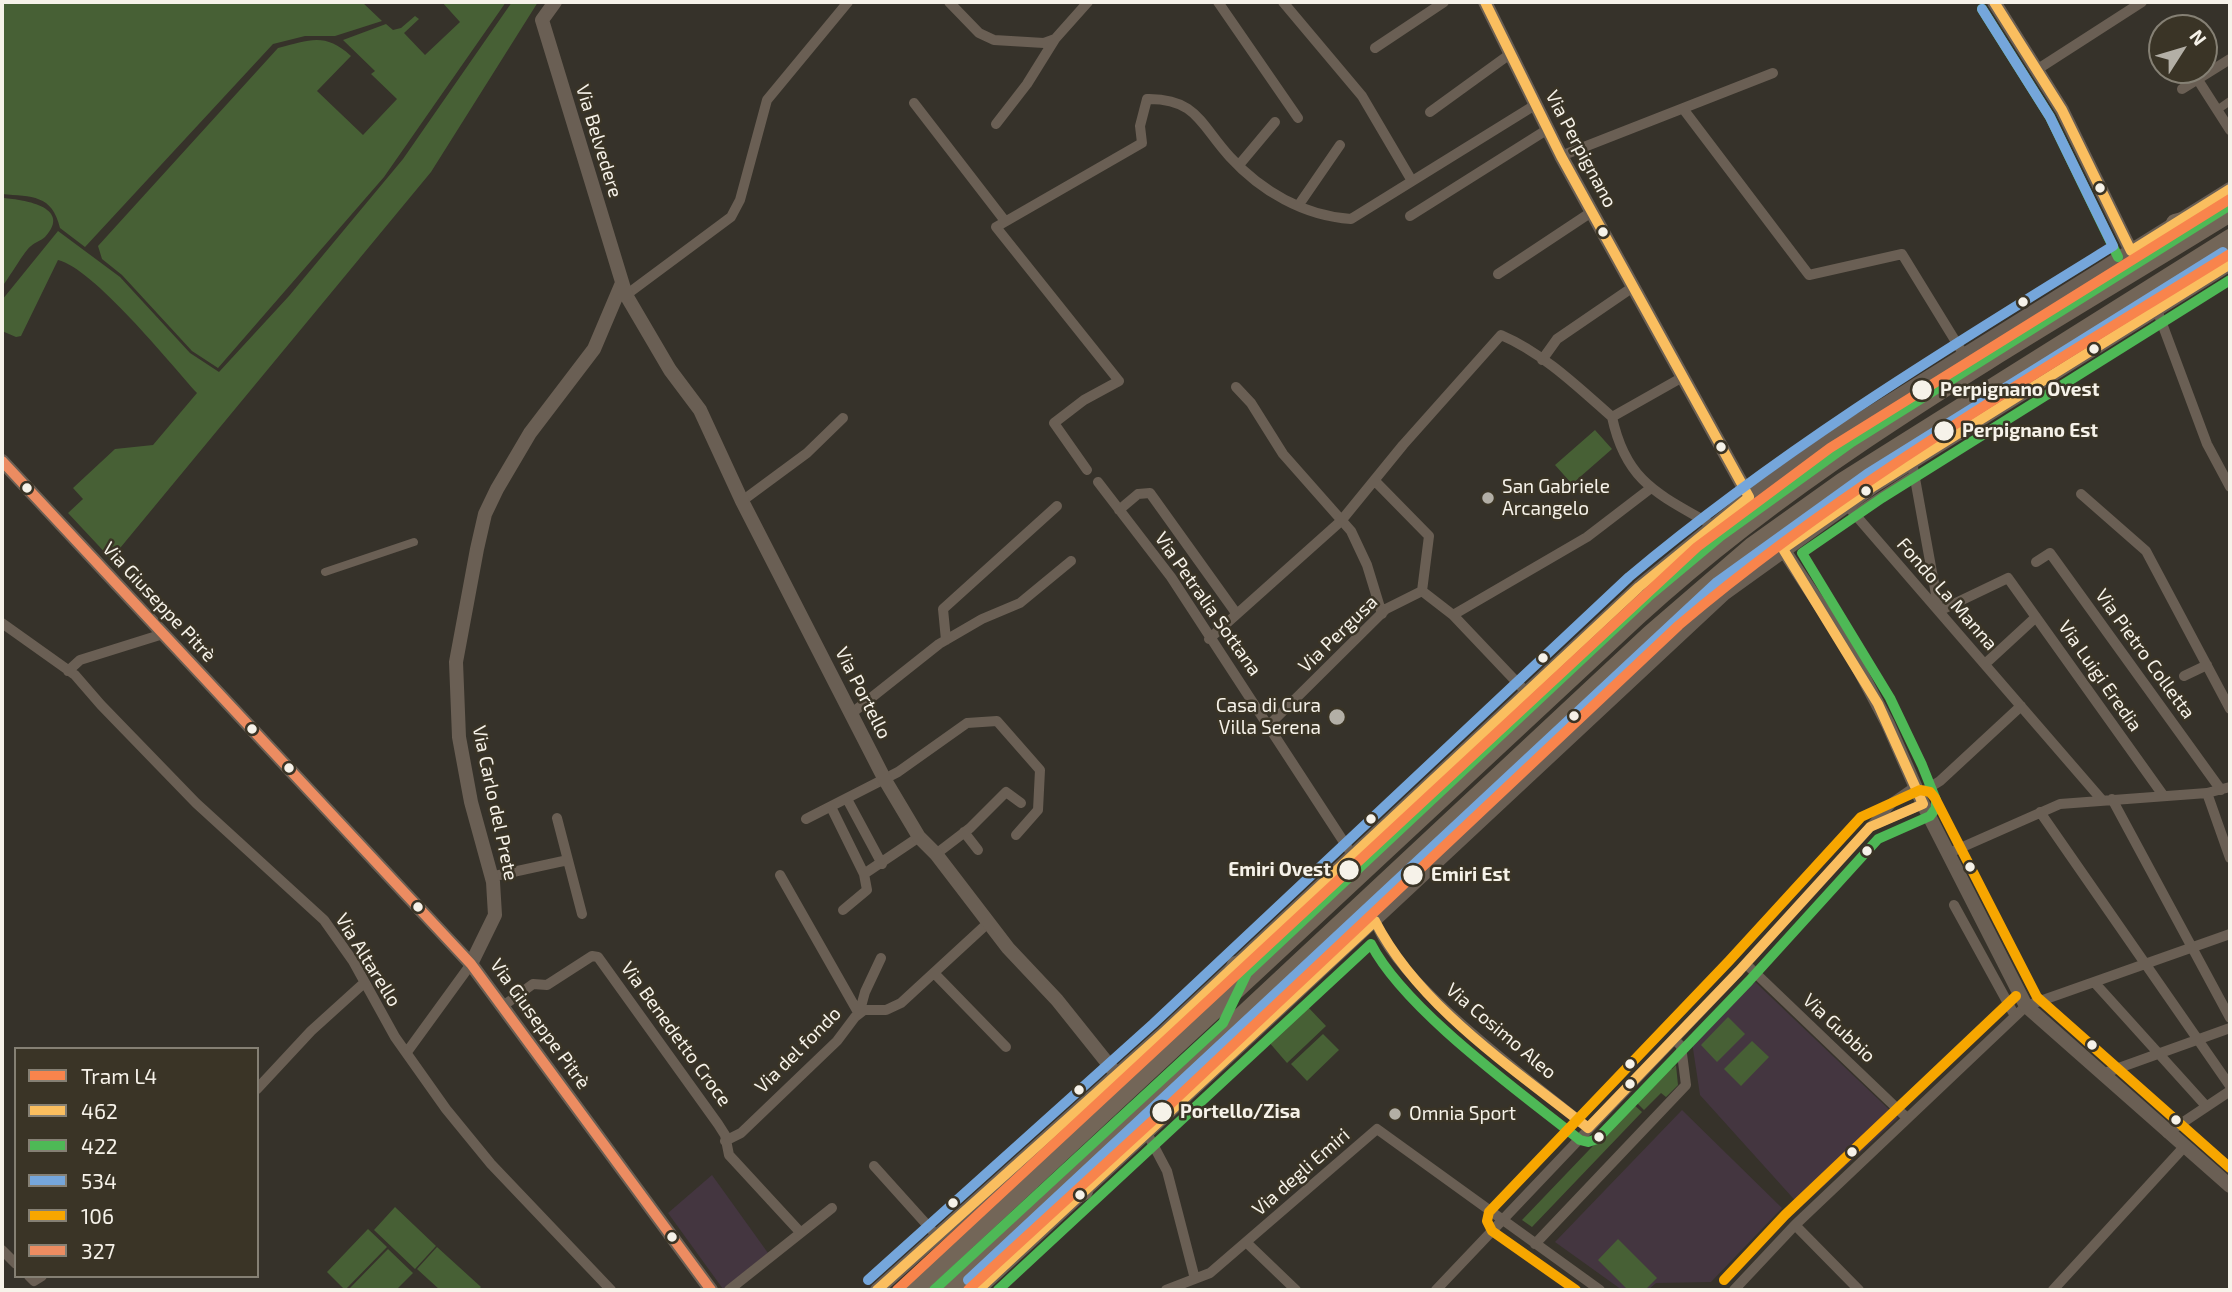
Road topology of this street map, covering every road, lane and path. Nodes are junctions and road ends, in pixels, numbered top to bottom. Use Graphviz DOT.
graph roads {
  1 [pos="555,2"];
  2 [pos="848,2"];
  3 [pos="949,2"];
  4 [pos="1088,2"];
  5 [pos="1218,2"];
  6 [pos="1283,2"];
  7 [pos="1444,2"];
  8 [pos="1485,2"];
  9 [pos="1994,2"];
  10 [pos="2142,2"];
  11 [pos="1055,39"];
  12 [pos="1375,48"];
  13 [pos="1510,54"];
  14 [pos="2038,69"];
  15 [pos="1773,73"];
  16 [pos="2191,84"];
  17 [pos="2201,84"];
  18 [pos="2182,89"];
  19 [pos="2230,101"];
  20 [pos="914,103"];
  21 [pos="1535,105"];
  22 [pos="1684,110"];
  23 [pos="2217,110"];
  24 [pos="1430,112"];
  25 [pos="1298,118"];
  26 [pos="1275,122"];
  27 [pos="996,124"];
  28 [pos="1548,129"];
  29 [pos="2230,130"];
  30 [pos="1339,145"];
  31 [pos="1562,156"];
  32 [pos="1239,165"];
  33 [pos="1412,181"];
  34 [pos="2230,189"];
  35 [pos="1298,206"];
  36 [pos="1592,211"];
  37 [pos="2230,211"];
  38 [pos="1410,216"];
  39 [pos="1004,221"];
  40 [pos="2175,223"];
  41 [pos="2230,238"];
  42 [pos="2131,251"];
  43 [pos="2229,269"];
  44 [pos="1498,274"];
  45 [pos="1633,288"];
  46 [pos="624,289"];
  47 [pos="2157,310"];
  48 [pos="1964,355"];
  49 [pos="1542,360"];
  50 [pos="1681,378"];
  51 [pos="1236,387"];
  52 [pos="1612,417"];
  53 [pos="842,418"];
  54 [pos="2,461"];
  55 [pos="1914,468"];
  56 [pos="1087,470"];
  57 [pos="1375,481"];
  58 [pos="1098,482"];
  59 [pos="2230,487"];
  60 [pos="1651,488"];
  61 [pos="2081,495"];
  62 [pos="1749,497"];
  63 [pos="742,500"];
  64 [pos="1057,506"];
  65 [pos="1850,509"];
  66 [pos="1119,510"];
  67 [pos="1341,521"];
  68 [pos="1712,525"];
  69 [pos="414,542"];
  70 [pos="1783,549"];
  71 [pos="1071,561"];
  72 [pos="2036,562"];
  73 [pos="325,572"];
  74 [pos="1422,591"];
  75 [pos="1939,611"];
  76 [pos="1236,613"];
  77 [pos="1382,614"];
  78 [pos="1454,615"];
  79 [pos="2036,617"];
  80 [pos="2,624"];
  81 [pos="163,634"];
  82 [pos="1209,639"];
  83 [pos="946,640"];
  84 [pos="1985,664"];
  85 [pos="2207,665"];
  86 [pos="68,671"];
  87 [pos="2184,676"];
  88 [pos="1527,693"];
  89 [pos="2021,706"];
  90 [pos="2230,709"];
  91 [pos="852,713"];
  92 [pos="1268,726"];
  93 [pos="885,780"];
  94 [pos="2226,789"];
  95 [pos="2207,793"];
  96 [pos="1919,795"];
  97 [pos="2163,795"];
  98 [pos="847,799"];
  99 [pos="2107,799"];
  100 [pos="1021,803"];
  101 [pos="831,807"];
  102 [pos="2040,813"];
  103 [pos="557,818"];
  104 [pos="806,819"];
  105 [pos="1870,827"];
  106 [pos="964,832"];
  107 [pos="1016,835"];
  108 [pos="919,837"];
  109 [pos="978,850"];
  110 [pos="938,852"];
  111 [pos="1949,853"];
  112 [pos="1353,856"];
  113 [pos="2230,858"];
  114 [pos="568,860"];
  115 [pos="882,864"];
  116 [pos="864,874"];
  117 [pos="780,875"];
  118 [pos="490,877"];
  119 [pos="1954,905"];
  120 [pos="843,910"];
  121 [pos="582,914"];
  122 [pos="1375,921"];
  123 [pos="989,922"];
  124 [pos="2230,934"];
  125 [pos="2192,947"];
  126 [pos="881,958"];
  127 [pos="471,964"];
  128 [pos="1746,964"];
  129 [pos="2145,964"];
  130 [pos="1236,965"];
  131 [pos="935,974"];
  132 [pos="2094,982"];
  133 [pos="364,983"];
  134 [pos="503,1006"];
  135 [pos="2021,1011"];
  136 [pos="862,1012"];
  137 [pos="1213,1013"];
  138 [pos="2230,1018"];
  139 [pos="2230,1028"];
  140 [pos="1674,1039"];
  141 [pos="2199,1040"];
  142 [pos="1006,1047"];
  143 [pos="407,1052"];
  144 [pos="2160,1053"];
  145 [pos="2102,1074"];
  146 [pos="1117,1075"];
  147 [pos="259,1087"];
  148 [pos="2230,1089"];
  149 [pos="2206,1106"];
  150 [pos="1908,1118"];
  151 [pos="1588,1128"];
  152 [pos="1147,1133"];
  153 [pos="2167,1133"];
  154 [pos="724,1141"];
  155 [pos="2183,1147"];
  156 [pos="874,1166"];
  157 [pos="2230,1186"];
  158 [pos="1084,1191"];
  159 [pos="832,1208"];
  160 [pos="1501,1220"];
  161 [pos="1021,1223"];
  162 [pos="1795,1225"];
  163 [pos="800,1232"];
  164 [pos="937,1236"];
  165 [pos="1247,1242"];
  166 [pos="1535,1244"];
  167 [pos="1195,1279"];
  168 [pos="611,1290"];
  169 [pos="710,1290"];
  170 [pos="729,1290"];
  171 [pos="877,1290"];
  172 [pos="914,1290"];
  173 [pos="948,1290"];
  174 [pos="978,1290"];
  175 [pos="1166,1290"];
  176 [pos="1296,1290"];
  177 [pos="1436,1290"];
  178 [pos="1600,1290"];
  179 [pos="1734,1290"];
  180 [pos="1859,1290"];
  181 [pos="2053,1290"];
  1 -- 46 [label="street, Via Belvedere"];
  2 -- 46 [label="street"];
  3 -- 11 [label="street"];
  4 -- 11 [label="street"];
  5 -- 25 [label="street"];
  6 -- 33 [label="street"];
  7 -- 12 [label="street"];
  8 -- 13 [label="street, Via Perpignano"];
  9 -- 14 [label="street"];
  10 -- 14 [label="street"];
  11 -- 27 [label="street"];
  13 -- 21 [label="street, Via Perpignano"];
  13 -- 24 [label="street"];
  14 -- 42 [label="street"];
  15 -- 22 [label="street"];
  16 -- 18 [label="street"];
  17 -- 23 [label="street"];
  19 -- 23 [label="street"];
  20 -- 39 [label="street"];
  21 -- 28 [label="street, Via Perpignano"];
  21 -- 33 [label="street"];
  22 -- 31 [label="street"];
  22 -- 48 [label="street"];
  23 -- 29 [label="street"];
  26 -- 32 [label="street"];
  28 -- 31 [label="street, Via Perpignano"];
  28 -- 38 [label="street"];
  30 -- 35 [label="street"];
  31 -- 36 [label="street, Via Perpignano"];
  32 -- 35 [label="street"];
  32 -- 39 [label="street"];
  33 -- 35 [label="street"];
  34 -- 40 [label="street"];
  36 -- 44 [label="street"];
  36 -- 45 [label="street, Via Perpignano"];
  37 -- 40 [label="main road"];
  37 -- 137 [label="main road"];
  39 -- 56 [label="street"];
  40 -- 42 [label="street"];
  41 -- 161 [label="main road"];
  42 -- 48 [label="street"];
  43 -- 47 [label="street"];
  45 -- 49 [label="street"];
  45 -- 50 [label="street, Via Perpignano"];
  46 -- 63 [label="street, Via Portello"];
  46 -- 118 [label="street, Via Carlo del Prete"];
  47 -- 55 [label="street"];
  47 -- 59 [label="street"];
  48 -- 62 [label="street"];
  49 -- 52 [label="street"];
  49 -- 57 [label="street"];
  50 -- 52 [label="street"];
  50 -- 62 [label="street, Via Perpignano"];
  51 -- 67 [label="street"];
  52 -- 60 [label="street"];
  53 -- 63 [label="street"];
  54 -- 81 [label="street, Via Giuseppe Pitrè"];
  55 -- 65 [label="street"];
  55 -- 75 [label="street"];
  57 -- 67 [label="street"];
  57 -- 74 [label="street"];
  58 -- 66 [label="street, Via Petralia Sottana"];
  60 -- 68 [label="street"];
  60 -- 78 [label="street"];
  61 -- 85 [label="street"];
  62 -- 68 [label="street"];
  63 -- 91 [label="street, Via Portello"];
  64 -- 83 [label="street"];
  65 -- 70 [label="street"];
  65 -- 75 [label="street, Fondo La Manna"];
  66 -- 76 [label="street"];
  66 -- 82 [label="street, Via Petralia Sottana"];
  67 -- 76 [label="street"];
  67 -- 77 [label="street"];
  68 -- 88 [label="street"];
  69 -- 73 [label="street"];
  70 -- 96 [label="street"];
  70 -- 122 [label="street"];
  71 -- 83 [label="street"];
  72 -- 94 [label="street, Via Pietro Colletta"];
  74 -- 77 [label="street, Via Pergusa"];
  74 -- 78 [label="street"];
  75 -- 79 [label="street, Via Luigi Eredia"];
  75 -- 84 [label="street, Fondo La Manna"];
  76 -- 82 [label="street"];
  77 -- 92 [label="street, Via Pergusa"];
  78 -- 88 [label="street"];
  79 -- 84 [label="street"];
  79 -- 97 [label="street, Via Luigi Eredia"];
  80 -- 86 [label="street, Via Altarello"];
  81 -- 86 [label="street"];
  81 -- 127 [label="street, Via Giuseppe Pitrè"];
  82 -- 92 [label="street, Via Petralia Sottana"];
  83 -- 91 [label="street"];
  84 -- 89 [label="street, Fondo La Manna"];
  85 -- 87 [label="street"];
  85 -- 90 [label="street"];
  86 -- 133 [label="street, Via Altarello"];
  88 -- 112 [label="street"];
  89 -- 96 [label="street"];
  89 -- 99 [label="street, Fondo La Manna"];
  91 -- 93 [label="street, Via Portello"];
  92 -- 112 [label="street, Via Petralia Sottana"];
  93 -- 98 [label="street"];
  93 -- 107 [label="street"];
  93 -- 108 [label="street, Via Portello"];
  94 -- 95 [label="street"];
  95 -- 97 [label="street"];
  95 -- 113 [label="street"];
  96 -- 105 [label="street"];
  96 -- 105 [label="street"];
  96 -- 111 [label="street"];
  97 -- 99 [label="street"];
  98 -- 101 [label="street"];
  98 -- 115 [label="street"];
  99 -- 102 [label="street"];
  99 -- 125 [label="street, Fondo La Manna"];
  100 -- 106 [label="street"];
  101 -- 104 [label="street"];
  101 -- 116 [label="street"];
  102 -- 111 [label="street"];
  102 -- 129 [label="street"];
  103 -- 114 [label="street"];
  105 -- 128 [label="street"];
  106 -- 109 [label="street"];
  106 -- 110 [label="street"];
  108 -- 110 [label="street, Via Portello"];
  108 -- 115 [label="street"];
  110 -- 123 [label="street, Via Portello"];
  111 -- 135 [label="street"];
  112 -- 130 [label="street"];
  114 -- 118 [label="street"];
  114 -- 121 [label="street"];
  115 -- 116 [label="street"];
  116 -- 120 [label="street"];
  117 -- 136 [label="street"];
  118 -- 127 [label="street, Via Carlo del Prete"];
  119 -- 135 [label="street"];
  122 -- 151 [label="street, Via Cosimo Aleo"];
  122 -- 152 [label="street"];
  123 -- 131 [label="street"];
  123 -- 146 [label="street, Via Portello"];
  124 -- 125 [label="street"];
  125 -- 129 [label="street"];
  125 -- 138 [label="street, Fondo La Manna"];
  126 -- 136 [label="street"];
  127 -- 134 [label="street, Via Giuseppe Pitrè"];
  127 -- 143 [label="street, Via Carlo del Prete"];
  128 -- 140 [label="street"];
  128 -- 150 [label="street, Via Gubbio"];
  129 -- 132 [label="street"];
  129 -- 141 [label="street"];
  130 -- 137 [label="main road"];
  130 -- 146 [label="street"];
  131 -- 136 [label="street"];
  131 -- 142 [label="street"];
  132 -- 135 [label="street"];
  132 -- 144 [label="street"];
  133 -- 143 [label="street, Via Altarello"];
  133 -- 147 [label="street"];
  134 -- 154 [label="street, Via Benedetto Croce"];
  134 -- 169 [label="street, Via Giuseppe Pitrè"];
  135 -- 145 [label="street"];
  135 -- 150 [label="street"];
  136 -- 154 [label="street, Via del fondo"];
  137 -- 172 [label="main road"];
  139 -- 141 [label="street"];
  140 -- 151 [label="street"];
  140 -- 166 [label="street"];
  141 -- 144 [label="street"];
  141 -- 148 [label="street"];
  143 -- 168 [label="street, Via Altarello"];
  144 -- 145 [label="street"];
  144 -- 149 [label="street"];
  145 -- 153 [label="street"];
  146 -- 164 [label="street"];
  148 -- 149 [label="street"];
  149 -- 153 [label="street"];
  150 -- 162 [label="street"];
  151 -- 160 [label="street"];
  152 -- 158 [label="street"];
  152 -- 167 [label="street"];
  153 -- 155 [label="street"];
  154 -- 163 [label="street, Via Benedetto Croce"];
  155 -- 157 [label="street"];
  155 -- 181 [label="street"];
  156 -- 164 [label="street"];
  158 -- 161 [label="main road"];
  158 -- 174 [label="street"];
  159 -- 163 [label="street"];
  160 -- 165 [label="street, Via degli Emiri"];
  160 -- 166 [label="street, Via degli Emiri"];
  160 -- 177 [label="street"];
  161 -- 173 [label="main road"];
  162 -- 179 [label="street"];
  162 -- 180 [label="street"];
  163 -- 170 [label="street"];
  164 -- 171 [label="street"];
  165 -- 167 [label="street, Via degli Emiri"];
  165 -- 176 [label="street"];
  166 -- 178 [label="street, Via degli Emiri"];
  167 -- 175 [label="street, Via degli Emiri"];
}
